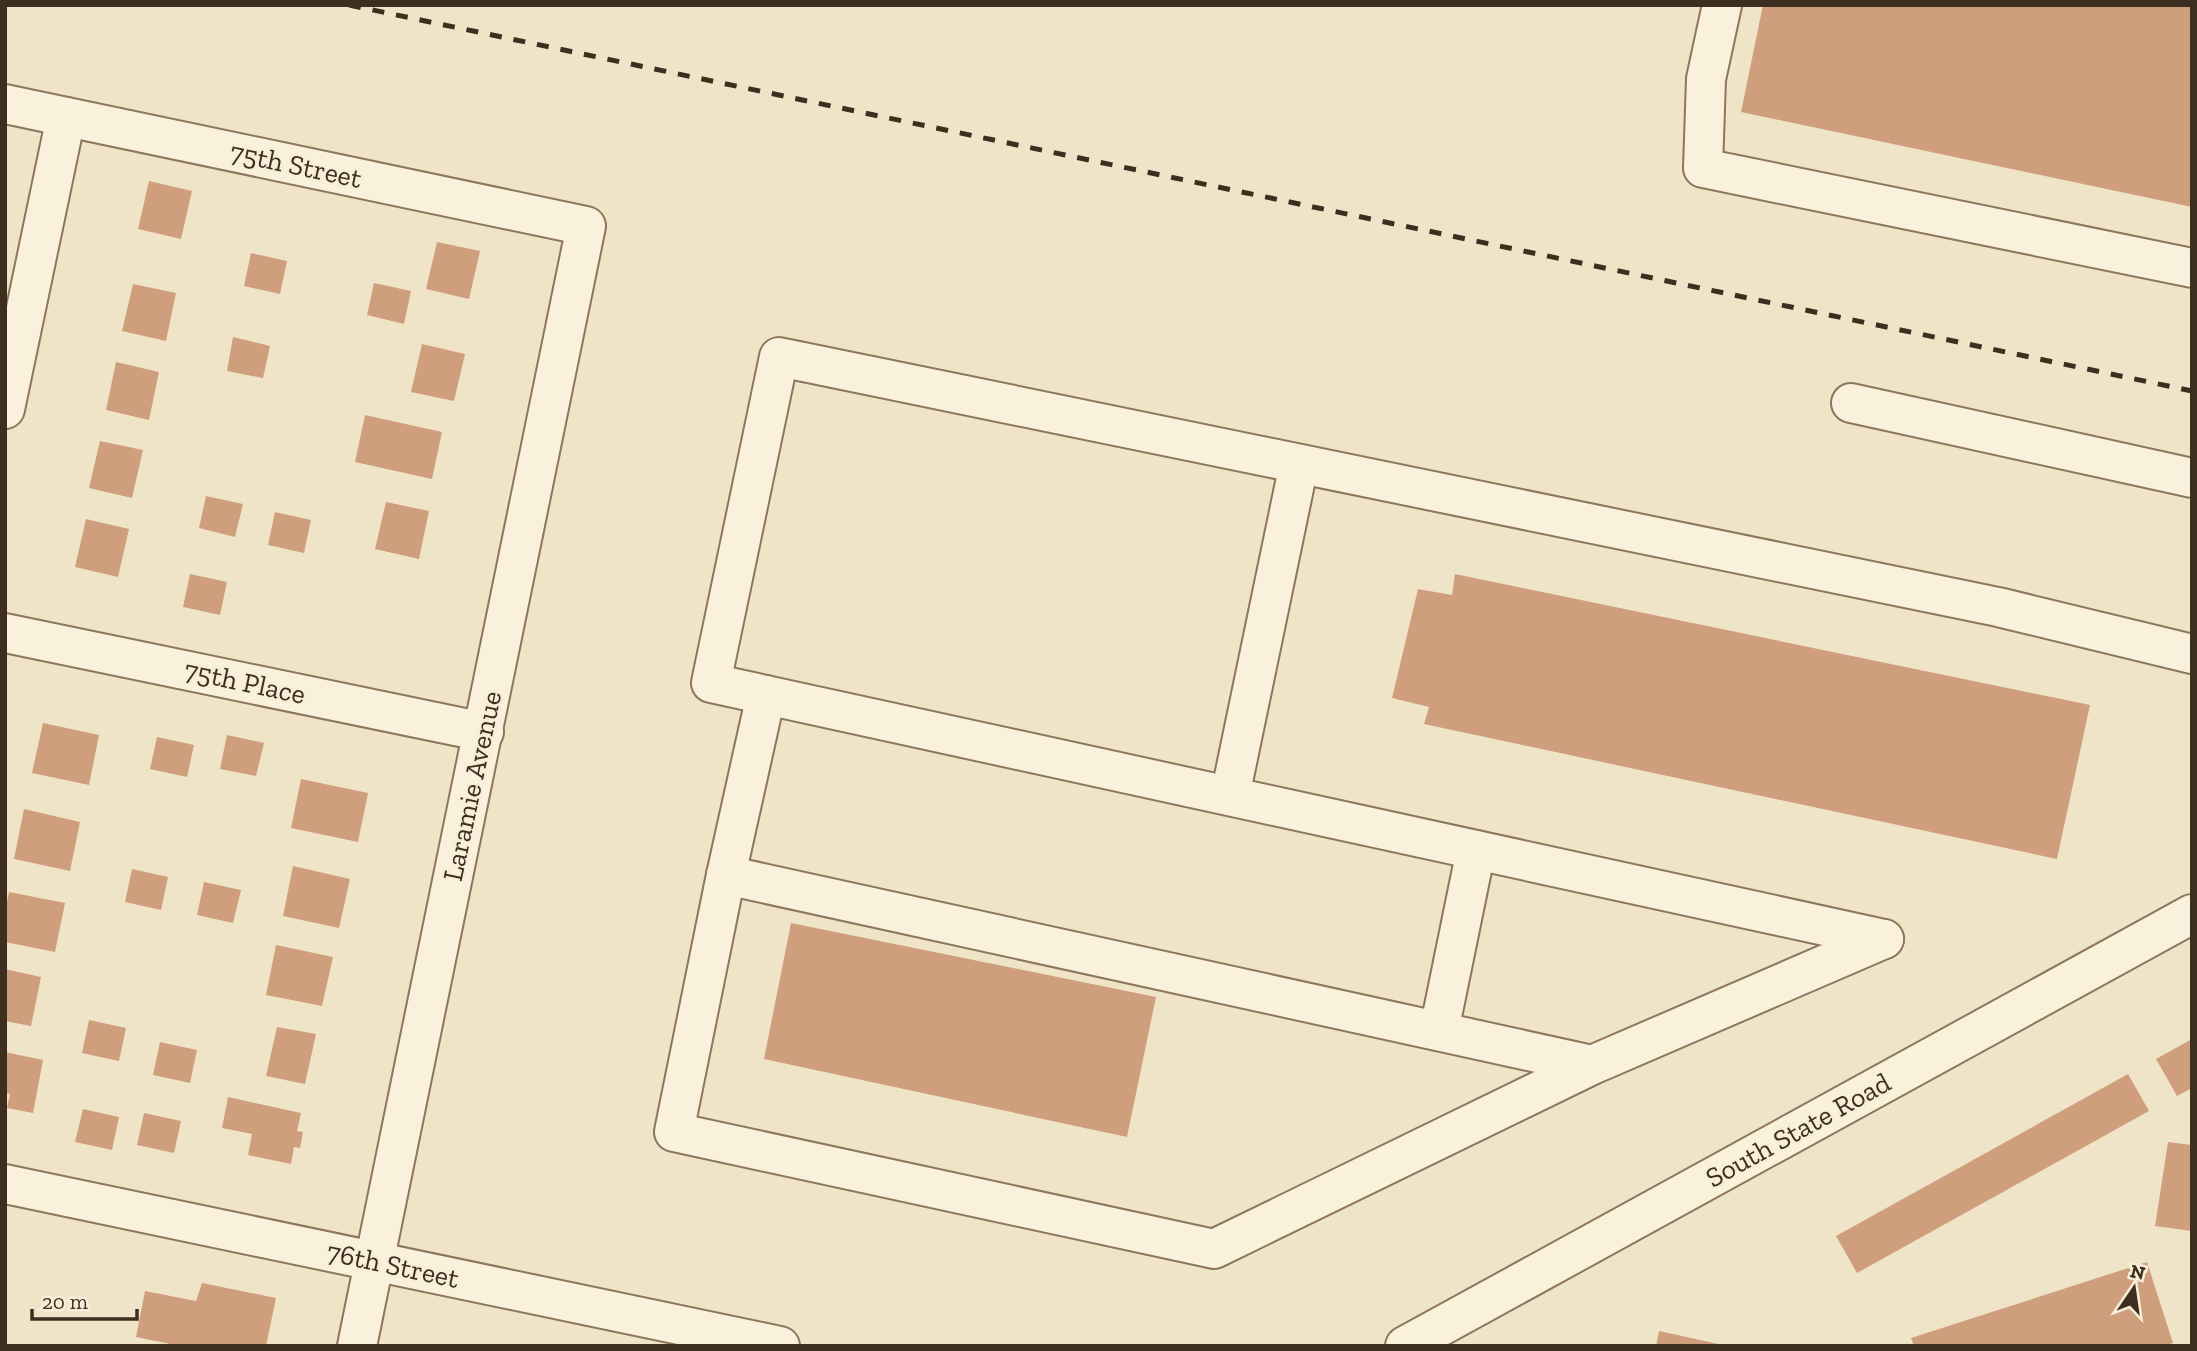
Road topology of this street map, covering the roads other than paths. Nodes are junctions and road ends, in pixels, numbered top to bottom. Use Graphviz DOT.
graph roads {
  1 [pos="1722,5"];
  2 [pos="5,104"];
  3 [pos="66,117"];
  4 [pos="586,226"];
  5 [pos="2192,268"];
  6 [pos="1851,404"];
  7 [pos="5,410"];
  8 [pos="1299,464"];
  9 [pos="2192,478"];
  10 [pos="5,633"];
  11 [pos="2192,654"];
  12 [pos="766,695"];
  13 [pos="484,732"];
  14 [pos="1230,796"];
  15 [pos="1476,850"];
  16 [pos="726,875"];
  17 [pos="2192,914"];
  18 [pos="1440,1031"];
  19 [pos="1592,1065"];
  20 [pos="5,1184"];
  21 [pos="374,1261"];
  22 [pos="357,1346"];
  23 [pos="780,1346"];
  24 [pos="1405,1346"];
  1 -- 5 [label="street"];
  2 -- 3 [label="street, 75th Street"];
  3 -- 4 [label="street, 75th Street"];
  3 -- 7 [label="street"];
  4 -- 13 [label="street, Laramie Avenue"];
  6 -- 9 [label="street"];
  8 -- 11 [label="street"];
  8 -- 12 [label="street"];
  8 -- 14 [label="street"];
  10 -- 13 [label="street, 75th Place"];
  12 -- 14 [label="street"];
  12 -- 16 [label="street"];
  13 -- 21 [label="street, Laramie Avenue"];
  14 -- 15 [label="street"];
  15 -- 18 [label="street"];
  15 -- 19 [label="street"];
  16 -- 18 [label="street"];
  16 -- 19 [label="street"];
  17 -- 24 [label="street, South State Road"];
  18 -- 19 [label="street"];
  20 -- 21 [label="street, 76th Street"];
  21 -- 22 [label="street, Laramie Avenue"];
  21 -- 23 [label="street, 76th Street"];
}
